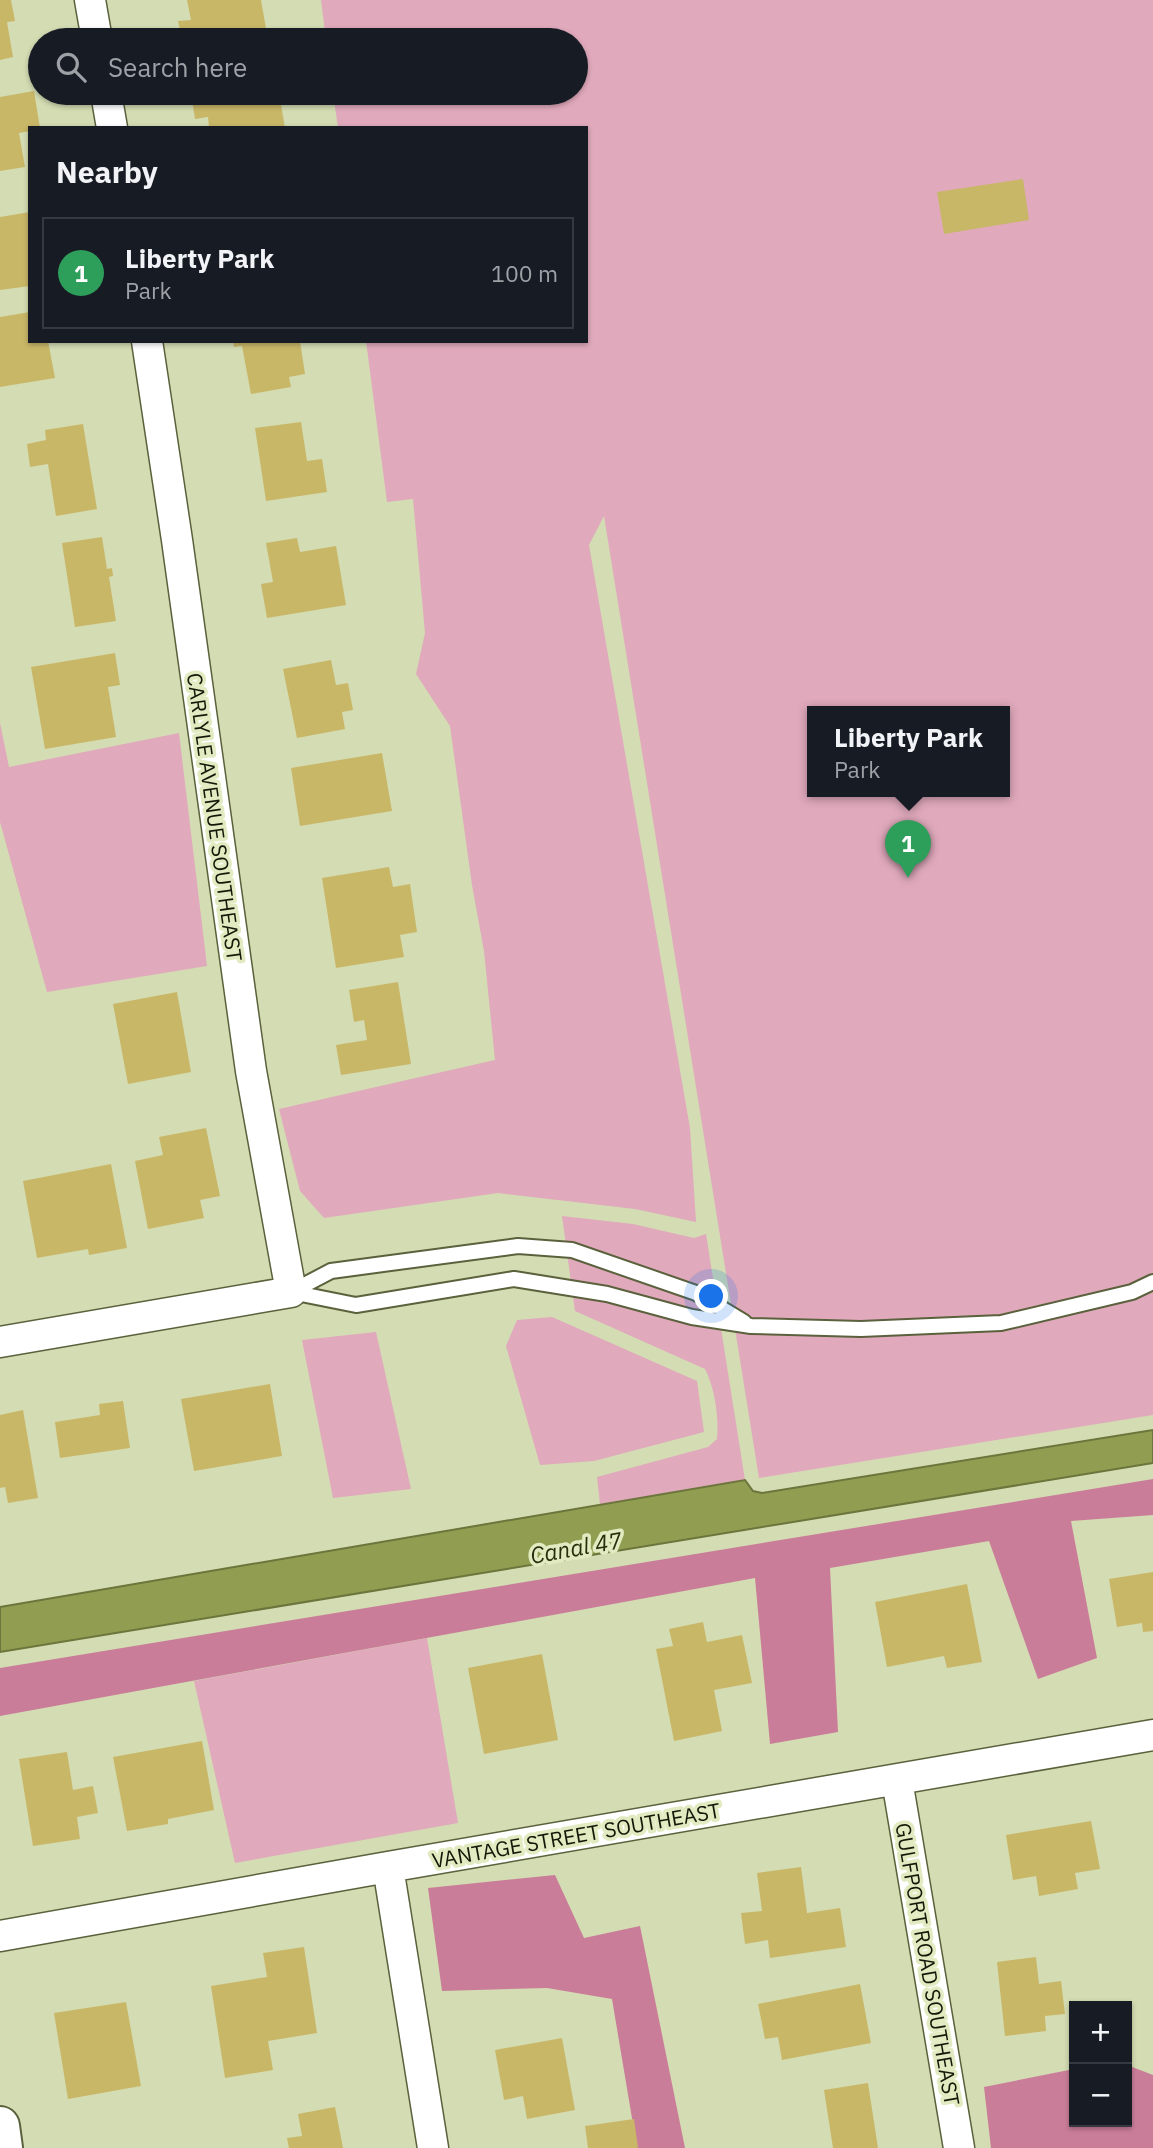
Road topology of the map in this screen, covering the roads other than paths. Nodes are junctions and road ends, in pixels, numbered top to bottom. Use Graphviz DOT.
graph roads {
  1 [pos="90,0"];
  2 [pos="95,28"];
  3 [pos="108,105"];
  4 [pos="112,126"];
  5 [pos="147,343"];
  6 [pos="1153,1282"];
  7 [pos="291,1292"];
  8 [pos="751,1326"];
  9 [pos="0,1342"];
  10 [pos="1153,1735"];
  11 [pos="897,1780"];
  12 [pos="387,1867"];
  13 [pos="0,1936"];
  14 [pos="0,2126"];
  15 [pos="4,2148"];
  16 [pos="433,2148"];
  17 [pos="959,2148"];
  1 -- 2 [label="street"];
  3 -- 4 [label="street"];
  5 -- 7 [label="street, CARLYLE AVENUE SOUTHEAST"];
  6 -- 8 [label="lane"];
  7 -- 8 [label="lane"];
  7 -- 8 [label="lane"];
  7 -- 9 [label="street"];
  10 -- 11 [label="street, VANTAGE STREET SOUTHEAST"];
  11 -- 12 [label="street, VANTAGE STREET SOUTHEAST"];
  11 -- 17 [label="street, GULFPORT ROAD SOUTHEAST"];
  12 -- 13 [label="street, VANTAGE STREET SOUTHEAST"];
  12 -- 16 [label="street"];
  14 -- 15 [label="street"];
}
